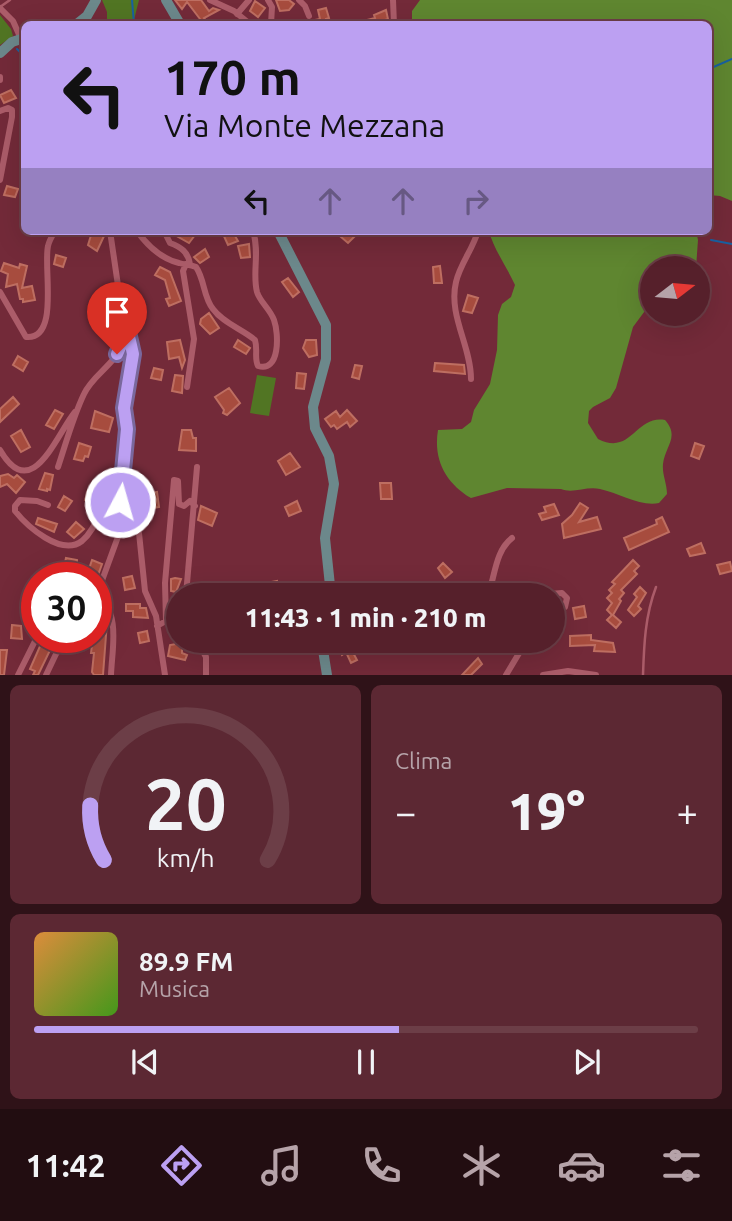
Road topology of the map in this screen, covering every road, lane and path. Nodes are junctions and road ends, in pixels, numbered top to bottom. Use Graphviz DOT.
graph roads {
  1 [pos="10,0"];
  2 [pos="96,0"];
  3 [pos="166,0"];
  4 [pos="210,0"];
  5 [pos="249,0"];
  6 [pos="268,0"];
  7 [pos="299,0"];
  8 [pos="393,0"];
  9 [pos="0,7"];
  10 [pos="237,13"];
  11 [pos="309,16"];
  12 [pos="81,21"];
  13 [pos="178,21"];
  14 [pos="246,21"];
  15 [pos="271,21"];
  16 [pos="394,21"];
  17 [pos="21,35"];
  18 [pos="21,39"];
  19 [pos="0,53"];
  20 [pos="0,111"];
  21 [pos="0,180"];
  22 [pos="53,235"];
  23 [pos="110,235"];
  24 [pos="141,235"];
  25 [pos="166,235"];
  26 [pos="254,235"];
  27 [pos="280,235"];
  28 [pos="477,235"];
  29 [pos="188,264"];
  30 [pos="0,292"];
  31 [pos="125,319"];
  32 [pos="471,379"];
  33 [pos="187,387"];
  34 [pos="79,408"];
  35 [pos="0,450"];
  36 [pos="58,467"];
  37 [pos="197,467"];
  38 [pos="120,501"];
  39 [pos="48,505"];
  40 [pos="194,506"];
  41 [pos="119,522"];
  42 [pos="131,523"];
  43 [pos="512,538"];
  44 [pos="109,562"];
  45 [pos="187,583"];
  46 [pos="330,583"];
  47 [pos="492,583"];
  48 [pos="656,587"];
  49 [pos="157,626"];
  50 [pos="29,653"];
  51 [pos="57,653"];
  52 [pos="111,653"];
  53 [pos="204,653"];
  54 [pos="323,653"];
  55 [pos="519,653"];
  56 [pos="18,675"];
  57 [pos="46,675"];
  58 [pos="111,675"];
  59 [pos="165,675"];
  60 [pos="206,675"];
  61 [pos="327,675"];
  62 [pos="506,675"];
  63 [pos="543,675"];
  64 [pos="596,675"];
  65 [pos="643,675"];
  1 -- 9 [label="lane"];
  2 -- 12 [label="main road"];
  3 -- 13 [label="main road"];
  4 -- 10 [label="street"];
  5 -- 10 [label="street"];
  6 -- 15 [label="street"];
  7 -- 11 [label="street"];
  8 -- 16 [label="street"];
  9 -- 17 [label="street"];
  10 -- 14 [label="street"];
  18 -- 19 [label="main road"];
  20 -- 21 [label="street"];
  22 -- 30 [label="street"];
  23 -- 31 [label="street"];
  24 -- 29 [label="street"];
  25 -- 29 [label="street"];
  26 -- 29 [label="street"];
  27 -- 46 [label="main road"];
  28 -- 32 [label="street"];
  29 -- 33 [label="street"];
  31 -- 34 [label="street"];
  31 -- 38 [label="street"];
  34 -- 35 [label="street"];
  34 -- 36 [label="street"];
  37 -- 40 [label="street"];
  38 -- 39 [label="street"];
  38 -- 41 [label="street"];
  38 -- 42 [label="street"];
  40 -- 45 [label="street"];
  40 -- 49 [label="street"];
  41 -- 42 [label="street"];
  41 -- 44 [label="street"];
  42 -- 49 [label="street"];
  43 -- 47 [label="street"];
  48 -- 65 [label="lane"];
  49 -- 59 [label="street"];
  50 -- 56 [label="street"];
  51 -- 57 [label="street"];
  52 -- 58 [label="street"];
  53 -- 60 [label="street"];
  54 -- 61 [label="main road"];
  55 -- 62 [label="street"];
  63 -- 64 [label="street"];
}
